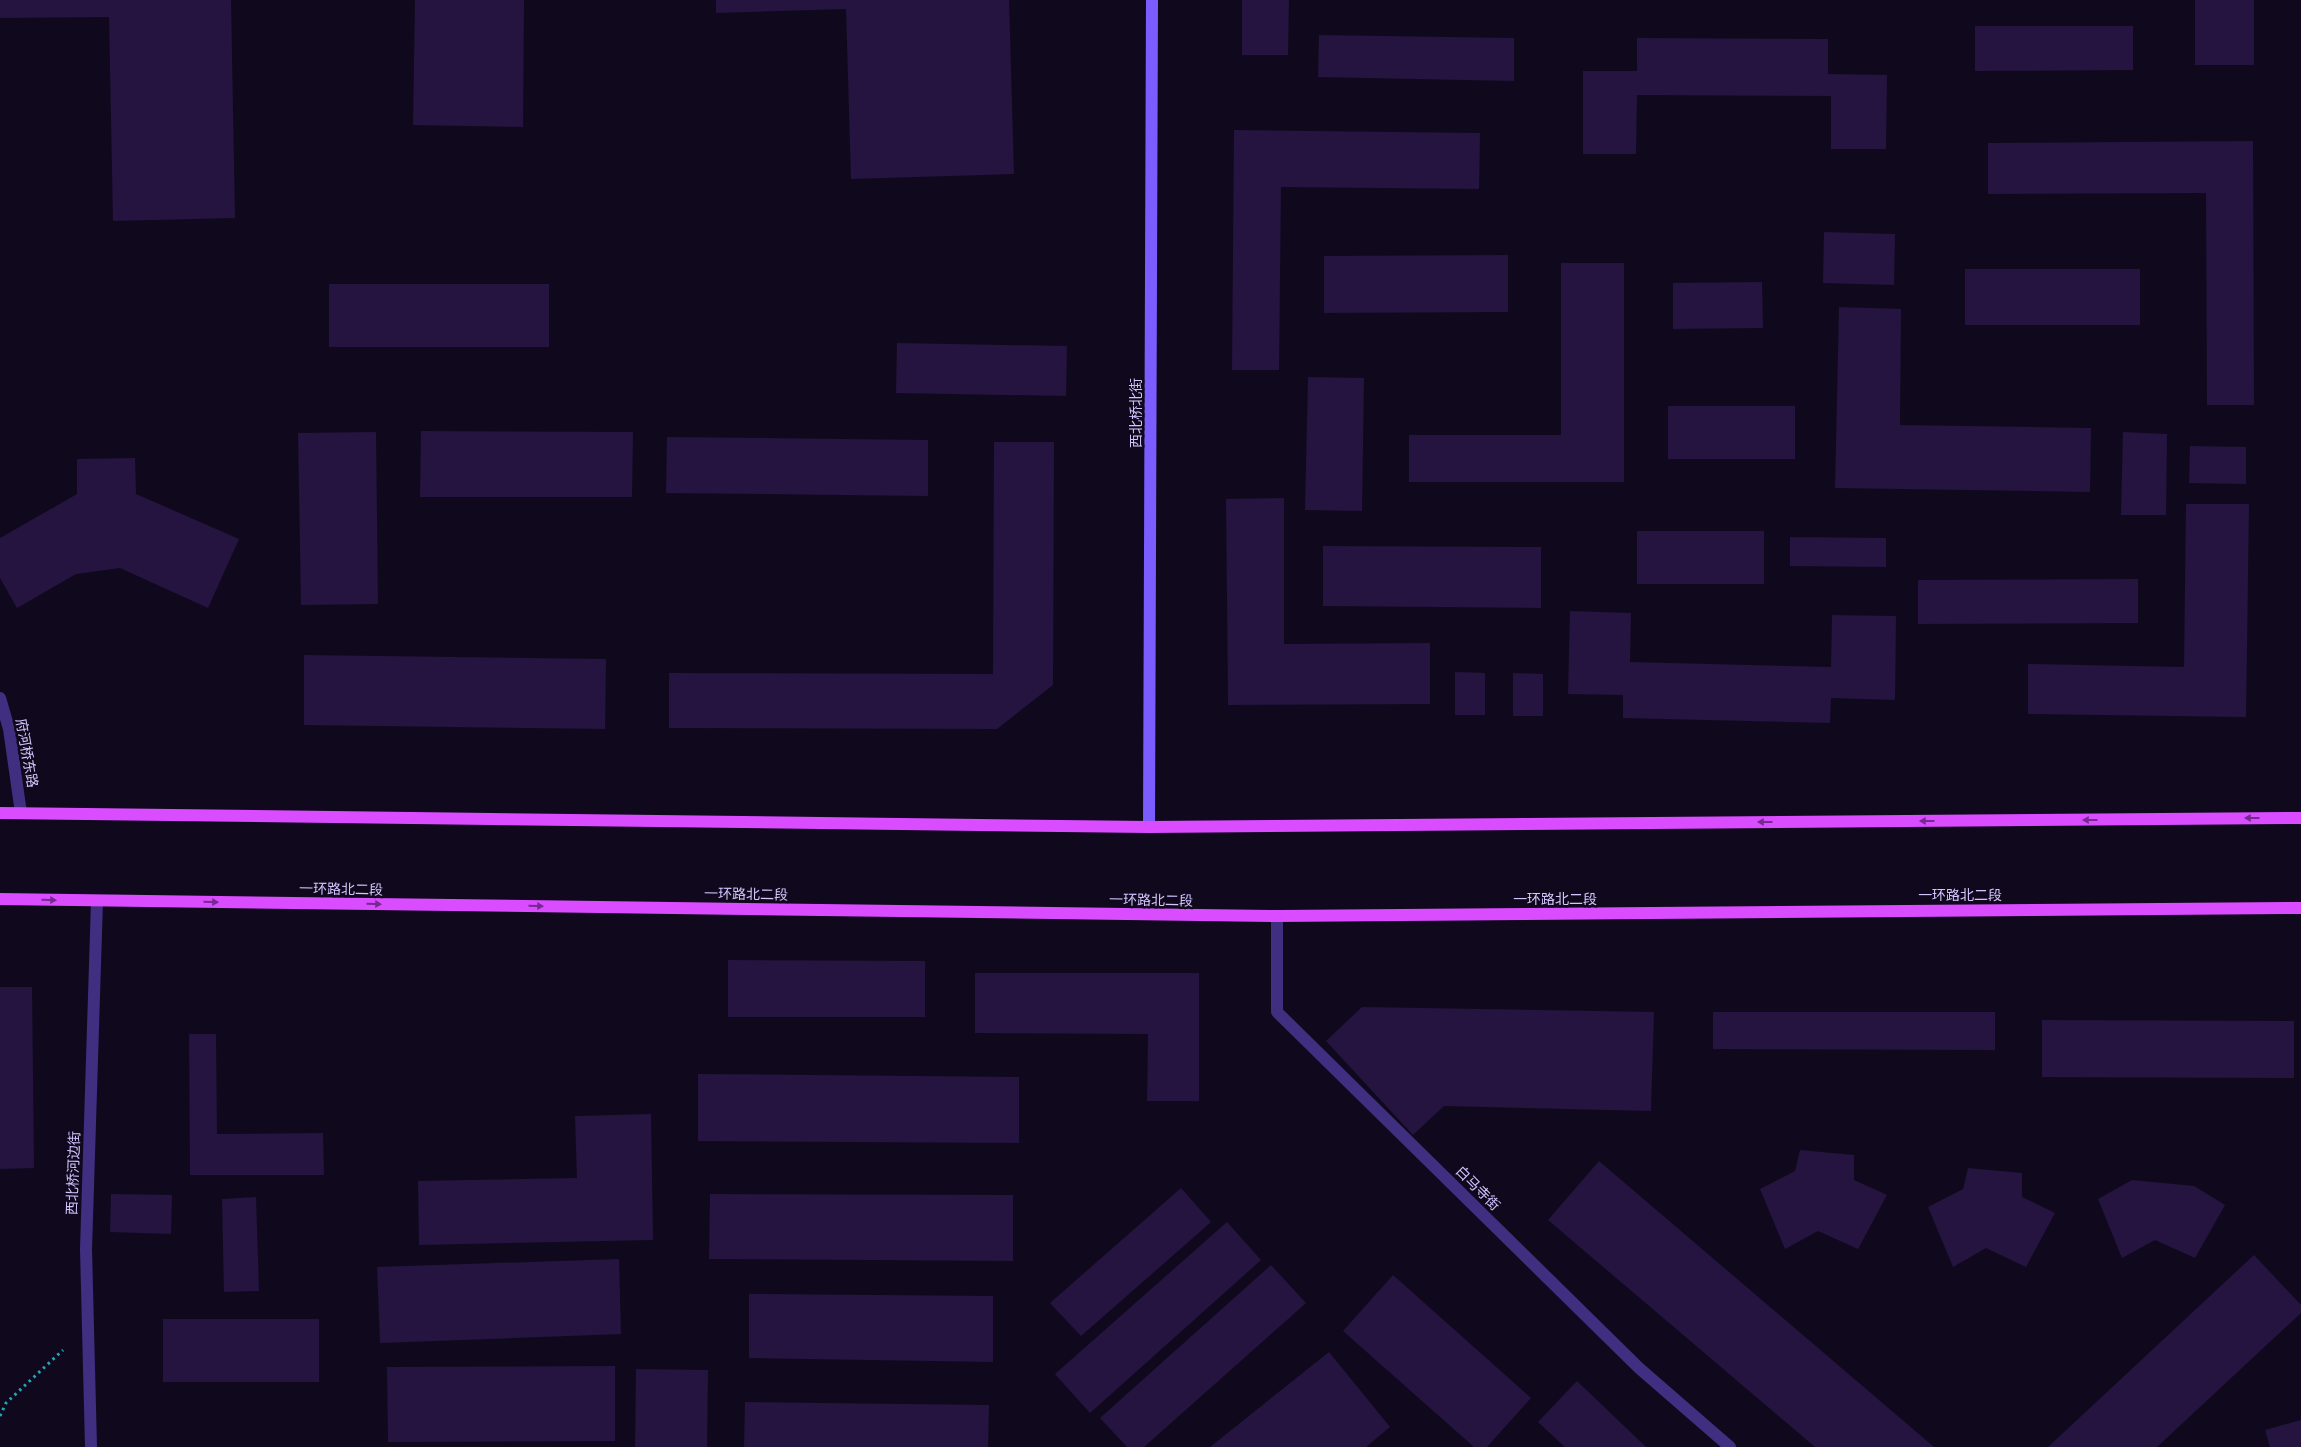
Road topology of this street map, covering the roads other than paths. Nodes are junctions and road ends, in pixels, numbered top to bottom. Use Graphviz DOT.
graph roads {
  1 [pos="1152,0"];
  2 [pos="0,698"];
  3 [pos="0,813"];
  4 [pos="21,813"];
  5 [pos="2301,818"];
  6 [pos="1149,827"];
  7 [pos="0,899"];
  8 [pos="97,901"];
  9 [pos="2301,908"];
  10 [pos="1277,916"];
  11 [pos="91,1447"];
  12 [pos="1730,1447"];
  1 -- 6 [label="street, 西北桥北街"];
  2 -- 4 [label="street, 府河桥东路"];
  3 -- 4 [label="main road"];
  4 -- 6 [label="main road"];
  5 -- 6 [label="main road, one-way"];
  7 -- 8 [label="main road, 一环路北二段, one-way"];
  8 -- 10 [label="main road, 一环路北二段, one-way"];
  8 -- 11 [label="street, 西北桥河边街"];
  9 -- 10 [label="main road, 一环路北二段"];
  10 -- 12 [label="street, 白马寺街"];
}
